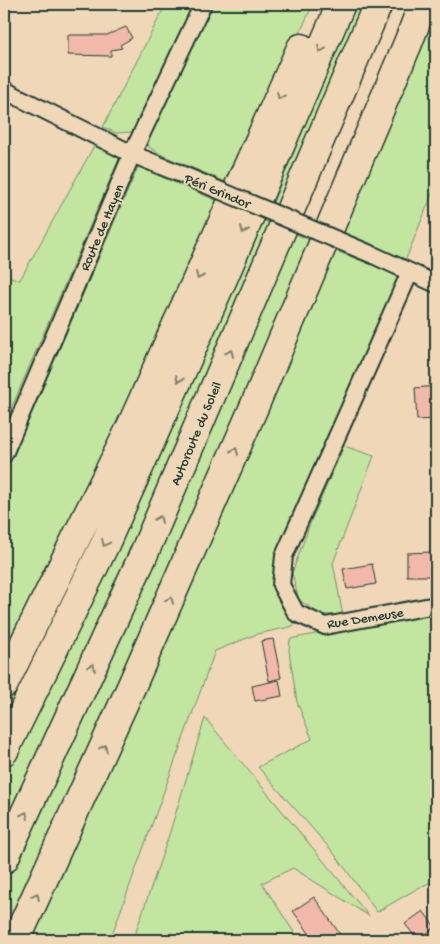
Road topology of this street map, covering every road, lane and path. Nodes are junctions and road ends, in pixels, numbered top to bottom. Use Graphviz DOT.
graph roads {
  1 [pos="203,4"];
  2 [pos="322,4"];
  3 [pos="341,4"];
  4 [pos="378,4"];
  5 [pos="423,4"];
  6 [pos="4,90"];
  7 [pos="132,154"];
  8 [pos="410,272"];
  9 [pos="436,284"];
  10 [pos="4,454"];
  11 [pos="436,605"];
  12 [pos="4,684"];
  13 [pos="4,751"];
  14 [pos="4,859"];
  15 [pos="16,940"];
  1 -- 7 [label="street, Route de Hayen"];
  2 -- 12 [label="highway, one-way"];
  3 -- 13 [label="highway, one-way"];
  14 -- 4 [label="highway, Autoroute du Soleil, one-way"];
  15 -- 5 [label="highway, one-way"];
  6 -- 7 [label="street, Péri Grindor"];
  7 -- 8 [label="street, Péri Grindor, bridge"];
  7 -- 10 [label="street, Route de Hayen"];
  8 -- 9 [label="street, Péri Grindor"];
  8 -- 11 [label="street, Rue Demeuse"];
}
